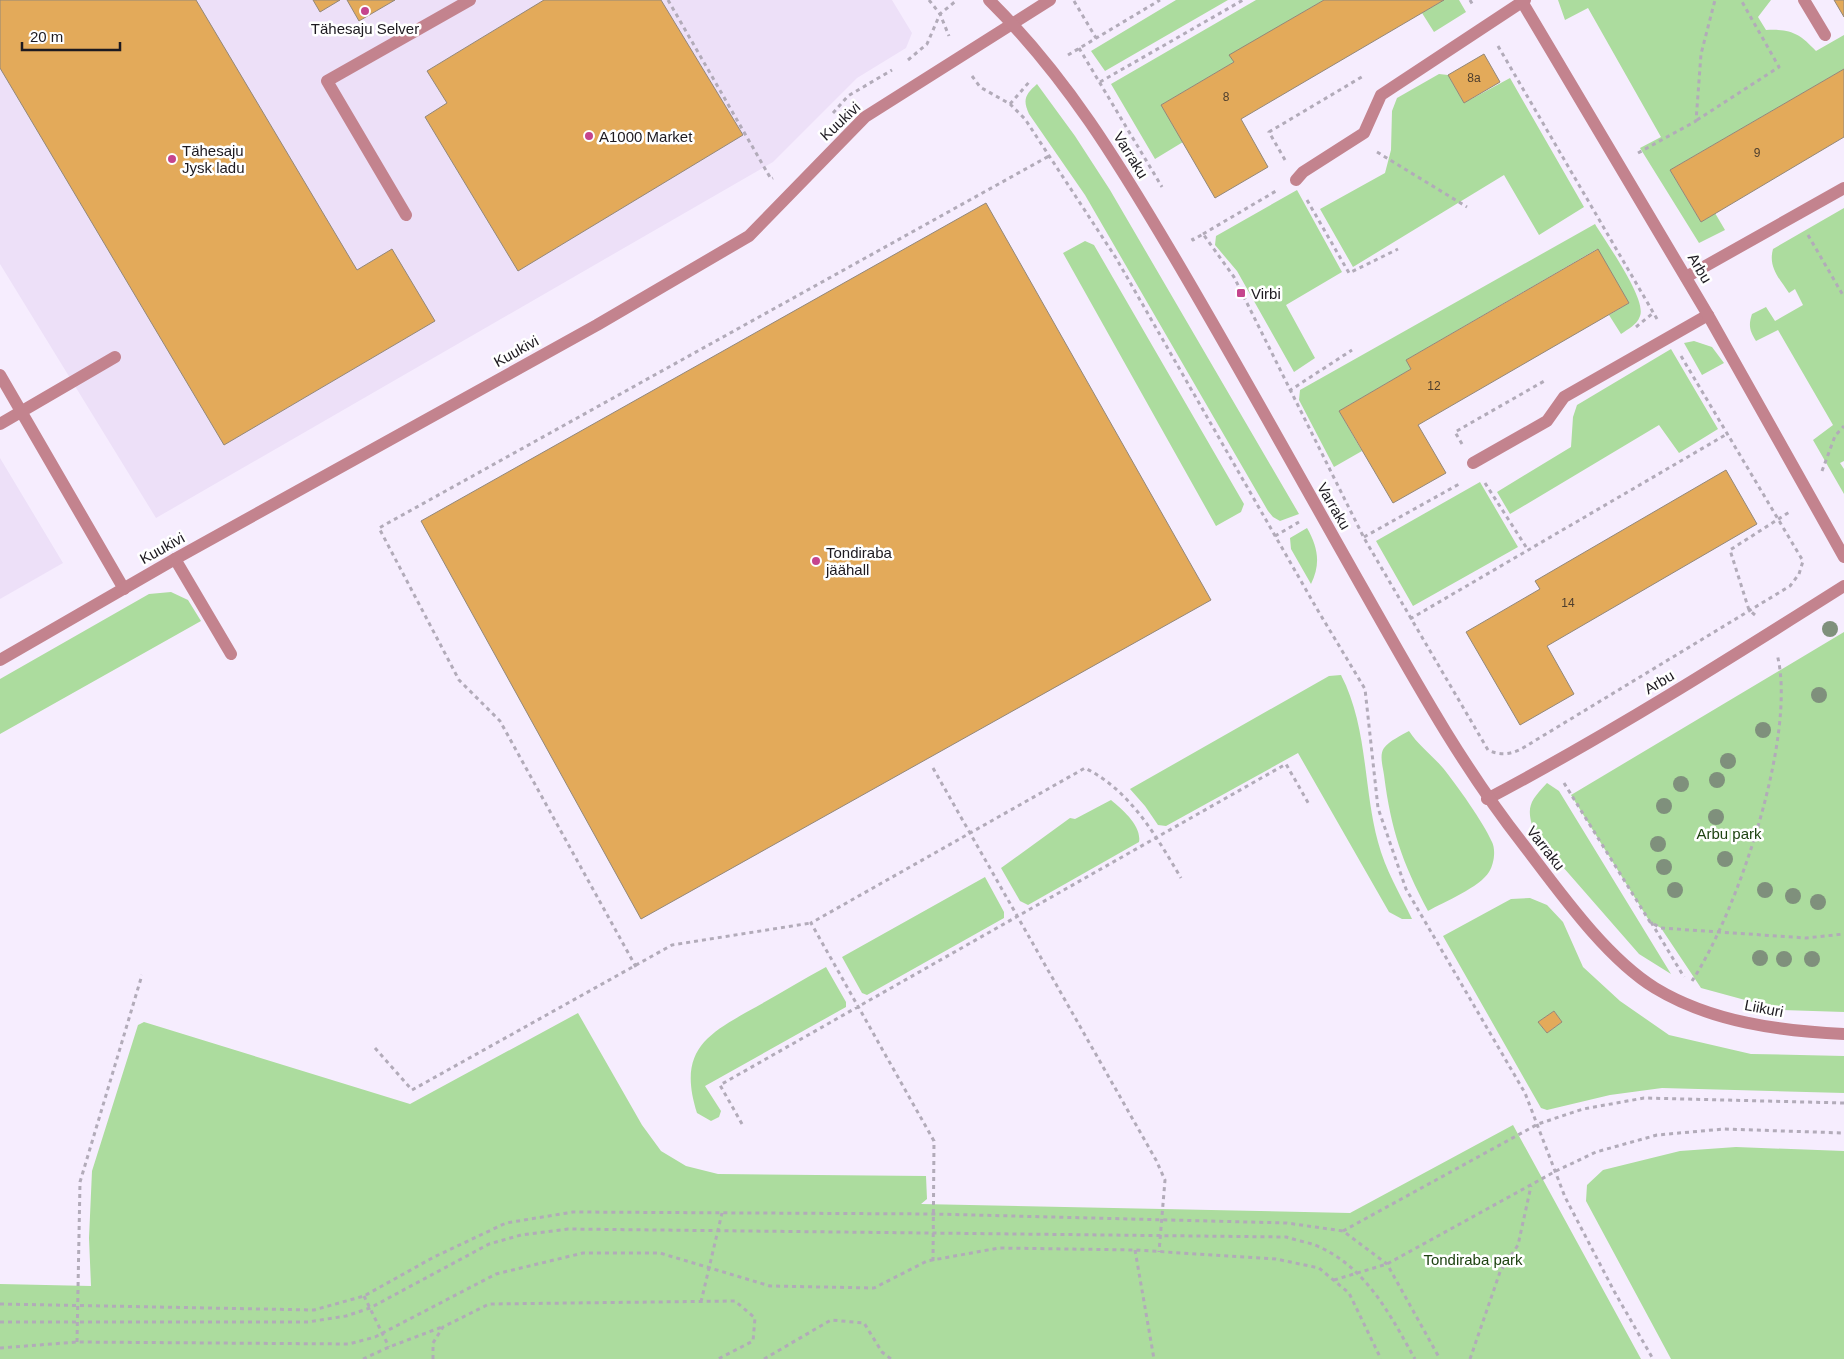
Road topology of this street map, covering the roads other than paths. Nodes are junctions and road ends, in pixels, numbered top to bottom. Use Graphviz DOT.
graph roads {
  1 [pos="470,0"];
  2 [pos="989,0"];
  3 [pos="1050,0"];
  4 [pos="1804,0"];
  5 [pos="1523,1"];
  6 [pos="1013,23"];
  7 [pos="1825,35"];
  8 [pos="1296,180"];
  9 [pos="1844,188"];
  10 [pos="406,215"];
  11 [pos="1686,278"];
  12 [pos="1708,315"];
  13 [pos="115,357"];
  14 [pos="0,375"];
  15 [pos="21,411"];
  16 [pos="0,424"];
  17 [pos="1473,463"];
  18 [pos="1844,557"];
  19 [pos="175,559"];
  20 [pos="1844,586"];
  21 [pos="124,588"];
  22 [pos="231,654"];
  23 [pos="0,660"];
  24 [pos="1487,799"];
  25 [pos="1681,1001"];
  26 [pos="1844,1034"];
  1 -- 10 [label="street"];
  2 -- 6 [label="street, Varraku"];
  3 -- 6 [label="street"];
  4 -- 7 [label="street"];
  5 -- 8 [label="street"];
  5 -- 11 [label="street, Arbu"];
  6 -- 19 [label="street, Kuukivi"];
  6 -- 24 [label="street, Varraku"];
  9 -- 11 [label="street"];
  11 -- 12 [label="street, Arbu"];
  12 -- 17 [label="street"];
  12 -- 18 [label="street, Arbu"];
  13 -- 15 [label="street"];
  14 -- 15 [label="street"];
  15 -- 16 [label="street"];
  15 -- 21 [label="street"];
  19 -- 21 [label="street, Kuukivi"];
  19 -- 22 [label="street"];
  20 -- 24 [label="street, Arbu"];
  21 -- 23 [label="street, Kuukivi"];
  24 -- 25 [label="street, Varraku"];
  25 -- 26 [label="street, Liikuri"];
}
